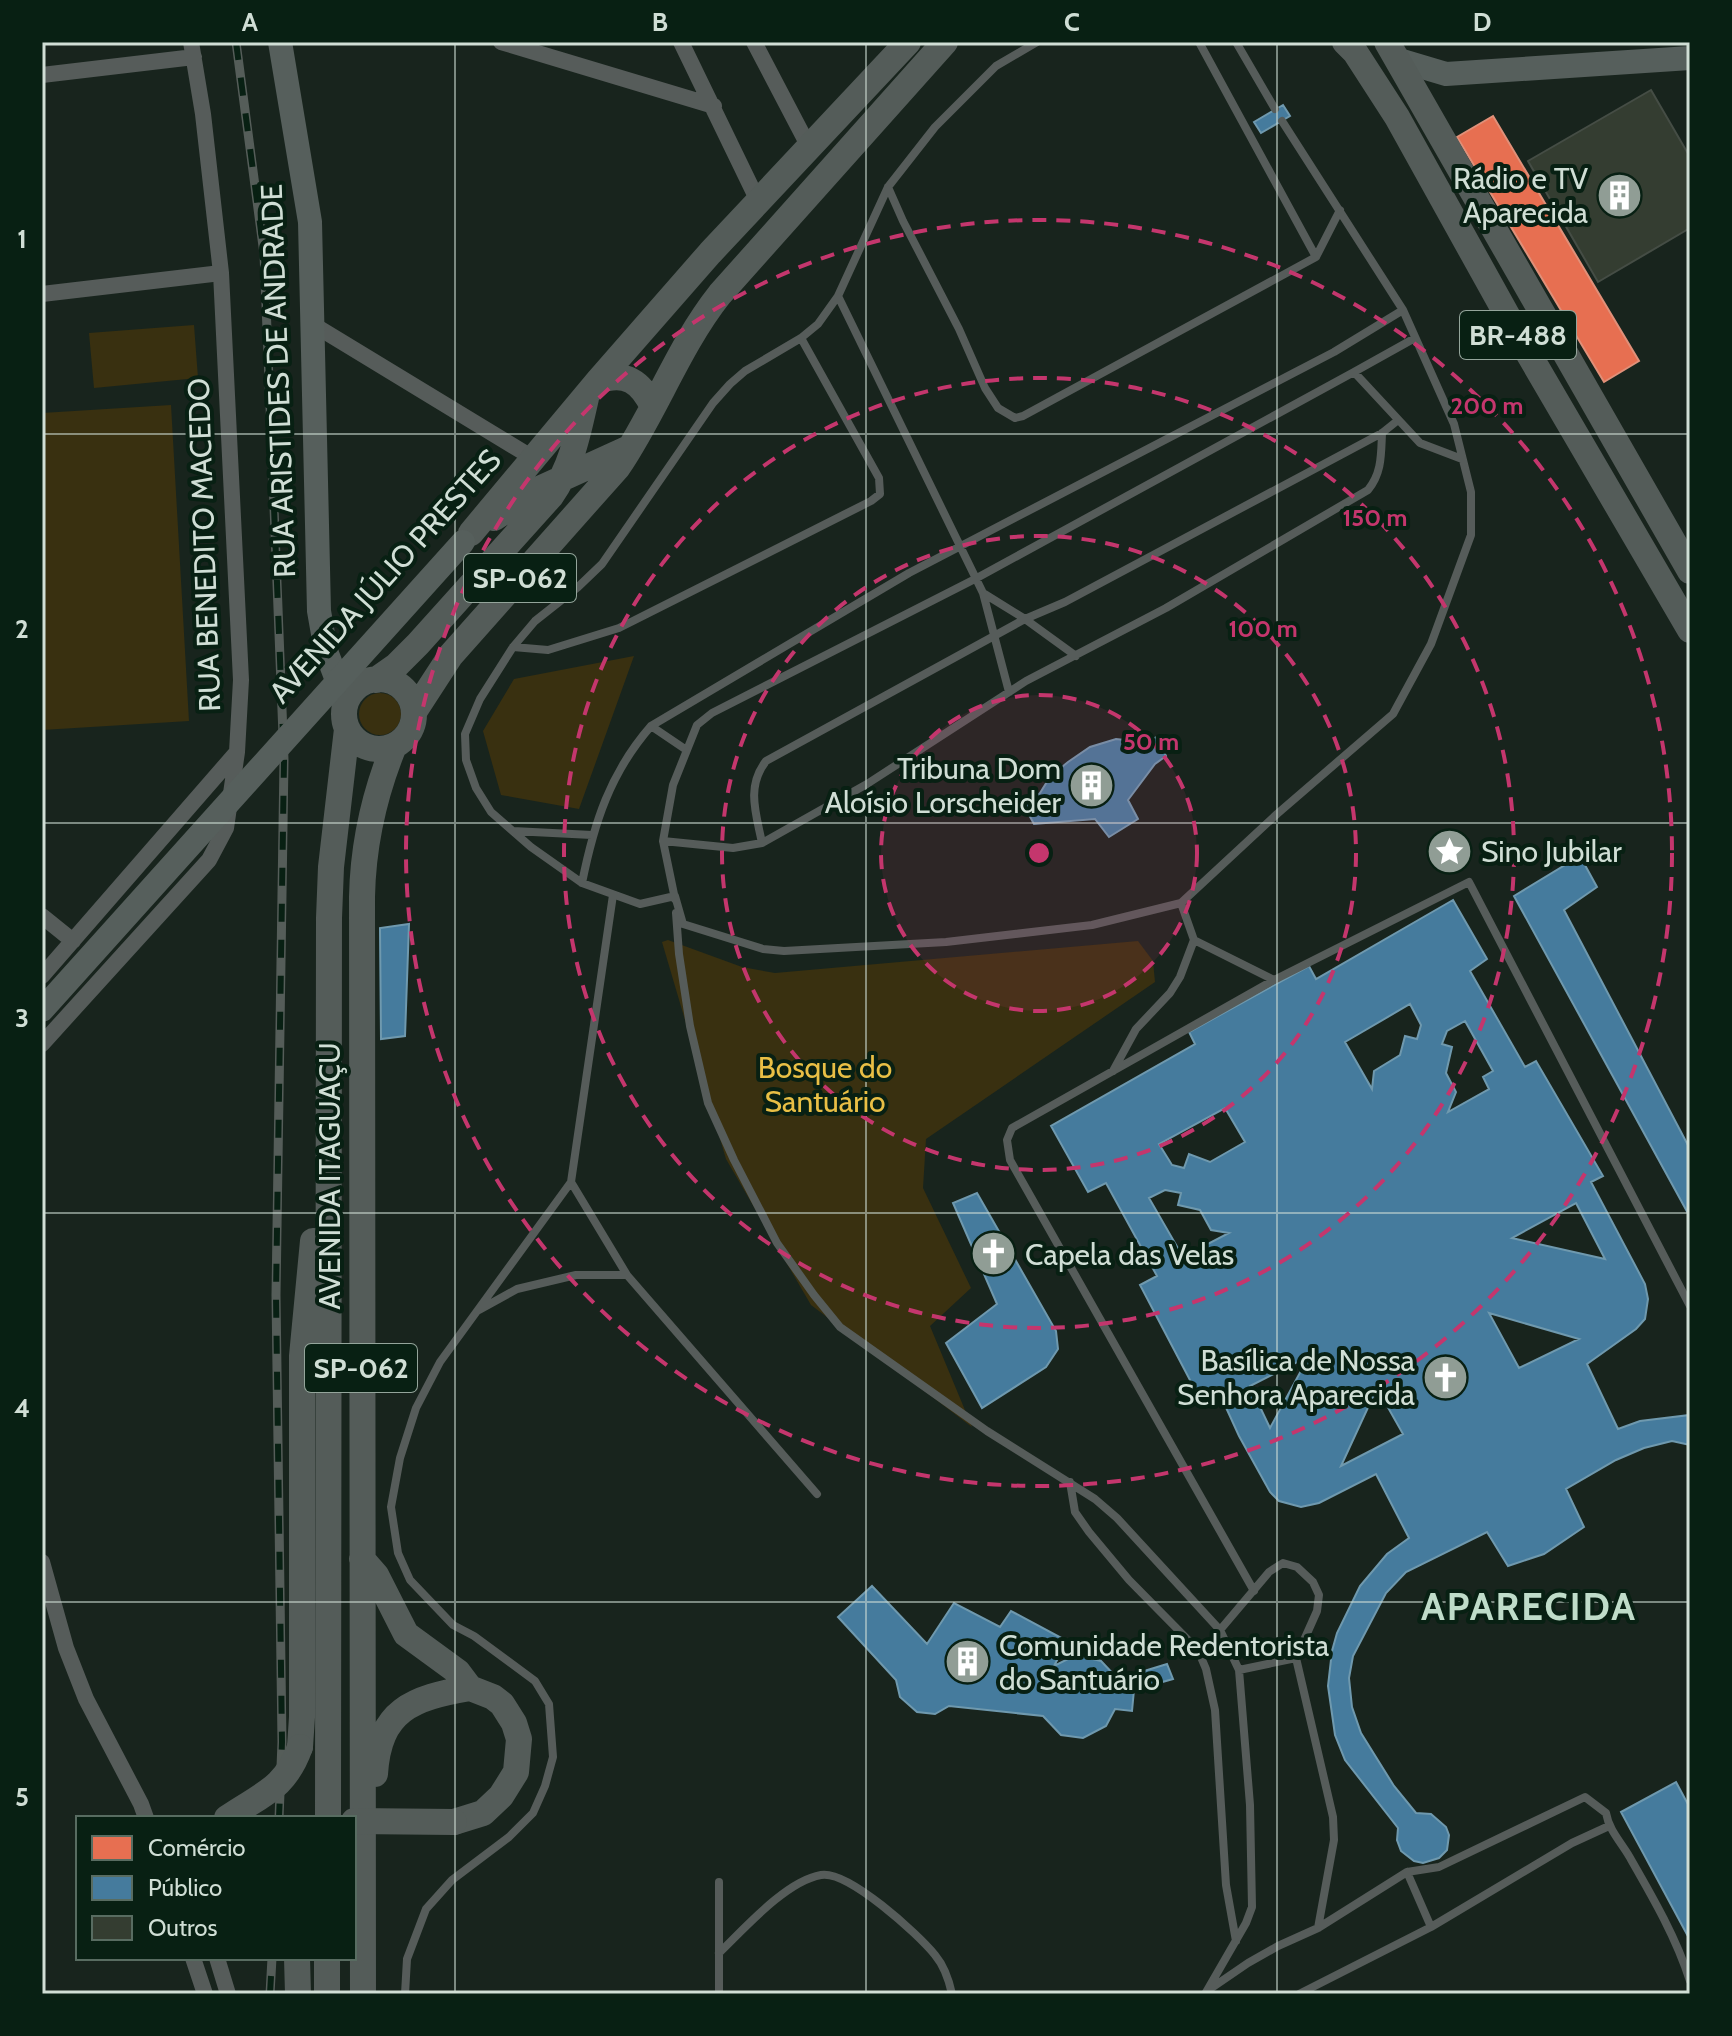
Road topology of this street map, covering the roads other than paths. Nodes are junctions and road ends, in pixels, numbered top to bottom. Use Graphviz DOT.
graph roads {
  1 [pos="280,42"];
  2 [pos="501,42"];
  3 [pos="681,42"];
  4 [pos="754,42"];
  5 [pos="908,42"];
  6 [pos="945,42"];
  7 [pos="1037,42"];
  8 [pos="1199,42"];
  9 [pos="1236,42"];
  10 [pos="1345,42"];
  11 [pos="193,50"];
  12 [pos="1393,51"];
  13 [pos="1690,58"];
  14 [pos="42,75"];
  15 [pos="714,106"];
  16 [pos="1275,109"];
  17 [pos="1282,121"];
  18 [pos="815,141"];
  19 [pos="844,155"];
  20 [pos="888,187"];
  21 [pos="758,201"];
  22 [pos="1340,210"];
  23 [pos="1316,257"];
  24 [pos="221,273"];
  25 [pos="1521,276"];
  26 [pos="1495,293"];
  27 [pos="42,294"];
  28 [pos="838,296"];
  29 [pos="1403,310"];
  30 [pos="314,325"];
  31 [pos="801,338"];
  32 [pos="1415,338"];
  33 [pos="1354,372"];
  34 [pos="593,388"];
  35 [pos="653,407"];
  36 [pos="1397,421"];
  37 [pos="1382,433"];
  38 [pos="631,447"];
  39 [pos="533,458"];
  40 [pos="1462,459"];
  41 [pos="564,478"];
  42 [pos="467,538"];
  43 [pos="959,546"];
  44 [pos="1690,571"];
  45 [pos="975,579"];
  46 [pos="983,593"];
  47 [pos="1025,619"];
  48 [pos="1690,630"];
  49 [pos="993,638"];
  50 [pos="513,647"];
  51 [pos="1076,656"];
  52 [pos="334,669"];
  53 [pos="371,681"];
  54 [pos="1009,692"];
  55 [pos="414,712"];
  56 [pos="347,716"];
  57 [pos="651,726"];
  58 [pos="394,746"];
  59 [pos="685,749"];
  60 [pos="237,752"];
  61 [pos="512,831"];
  62 [pos="592,835"];
  63 [pos="663,841"];
  64 [pos="762,843"];
  65 [pos="582,883"];
  66 [pos="613,895"];
  67 [pos="675,896"];
  68 [pos="1181,903"];
  69 [pos="42,916"];
  70 [pos="1194,940"];
  71 [pos="73,941"];
  72 [pos="42,976"];
  73 [pos="1274,980"];
  74 [pos="42,1010"];
  75 [pos="42,1044"];
  76 [pos="1113,1071"];
  77 [pos="571,1182"];
  78 [pos="328,1188"];
  79 [pos="627,1275"];
  80 [pos="1690,1306"];
  81 [pos="474,1312"];
  82 [pos="1070,1482"];
  83 [pos="817,1494"];
  84 [pos="362,1559"];
  85 [pos="42,1562"];
  86 [pos="1254,1591"];
  87 [pos="1220,1630"];
  88 [pos="1296,1658"];
  89 [pos="1239,1670"];
  90 [pos="470,1688"];
  91 [pos="145,1816"];
  92 [pos="230,1816"];
  93 [pos="328,1816"];
  94 [pos="358,1816"];
  95 [pos="1609,1826"];
  96 [pos="1407,1872"];
  97 [pos="719,1882"];
  98 [pos="1431,1927"];
  99 [pos="1318,1928"];
  100 [pos="1236,1941"];
  101 [pos="719,1953"];
  102 [pos="194,1960"];
  103 [pos="218,1960"];
  104 [pos="297,1960"];
  105 [pos="327,1960"];
  106 [pos="1690,1981"];
  107 [pos="1206,1992"];
  108 [pos="205,1994"];
  109 [pos="228,1994"];
  110 [pos="298,1994"];
  111 [pos="327,1994"];
  112 [pos="363,1994"];
  113 [pos="405,1994"];
  114 [pos="719,1994"];
  115 [pos="952,1994"];
  116 [pos="1299,1994"];
  1 -- 30 [label="main road, RUA ARISTIDES DE ANDRADE"];
  2 -- 15 [label="street"];
  3 -- 15 [label="street"];
  4 -- 18 [label="street"];
  5 -- 18 [label="main road, AVENIDA JÚLIO PRESTES / SP-062"];
  6 -- 19 [label="main road, SP-062"];
  7 -- 20 [label="lane"];
  8 -- 23 [label="lane"];
  9 -- 16 [label="lane"];
  10 -- 26 [label="main road, BR-488"];
  11 -- 14 [label="street"];
  11 -- 24 [label="street, RUA BENEDITO MACEDO"];
  12 -- 13 [label="main road"];
  12 -- 25 [label="main road, BR-488"];
  15 -- 21 [label="street"];
  17 -- 22 [label="lane"];
  18 -- 19 [label="main road"];
  18 -- 21 [label="main road, AVENIDA JÚLIO PRESTES / SP-062"];
  19 -- 35 [label="main road, SP-062"];
  20 -- 23 [label="lane"];
  20 -- 28 [label="lane"];
  21 -- 34 [label="main road, AVENIDA JÚLIO PRESTES / SP-062"];
  22 -- 23 [label="lane"];
  22 -- 29 [label="lane"];
  24 -- 27 [label="street"];
  24 -- 60 [label="street, RUA BENEDITO MACEDO"];
  25 -- 26 [label="main road"];
  25 -- 44 [label="main road, BR-488"];
  26 -- 48 [label="main road, BR-488"];
  28 -- 31 [label="lane"];
  28 -- 43 [label="lane"];
  29 -- 32 [label="lane"];
  29 -- 43 [label="lane"];
  30 -- 39 [label="street"];
  30 -- 52 [label="main road, RUA ARISTIDES DE ANDRADE"];
  31 -- 50 [label="lane"];
  31 -- 50 [label="lane"];
  32 -- 33 [label="lane"];
  32 -- 40 [label="lane"];
  33 -- 36 [label="lane"];
  33 -- 45 [label="lane"];
  34 -- 35 [label="main road"];
  34 -- 39 [label="main road, AVENIDA JÚLIO PRESTES"];
  34 -- 41 [label="main road, AVENIDA JÚLIO PRESTES / SP-062"];
  35 -- 38 [label="main road, SP-062"];
  36 -- 37 [label="lane"];
  36 -- 40 [label="lane"];
  37 -- 47 [label="lane"];
  37 -- 51 [label="lane"];
  38 -- 41 [label="main road"];
  38 -- 55 [label="main road, SP-062"];
  39 -- 42 [label="main road, AVENIDA JÚLIO PRESTES"];
  40 -- 68 [label="lane"];
  41 -- 42 [label="main road"];
  41 -- 53 [label="main road, AVENIDA JÚLIO PRESTES / SP-062"];
  42 -- 74 [label="main road, AVENIDA JÚLIO PRESTES, bridge"];
  43 -- 45 [label="lane"];
  43 -- 57 [label="lane"];
  45 -- 46 [label="lane"];
  45 -- 59 [label="lane"];
  46 -- 47 [label="lane"];
  46 -- 49 [label="lane"];
  47 -- 49 [label="lane"];
  47 -- 51 [label="lane"];
  49 -- 54 [label="lane"];
  49 -- 64 [label="lane"];
  50 -- 61 [label="lane"];
  51 -- 54 [label="lane"];
  52 -- 53 [label="main road"];
  52 -- 56 [label="main road, RUA ARISTIDES DE ANDRADE"];
  53 -- 55 [label="main road"];
  53 -- 56 [label="main road, SP-062"];
  54 -- 64 [label="lane"];
  55 -- 58 [label="main road, SP-062"];
  56 -- 58 [label="main road"];
  56 -- 78 [label="main road, AVENIDA ITAGUAÇU / SP-062"];
  57 -- 59 [label="lane"];
  57 -- 62 [label="lane"];
  58 -- 84 [label="main road, AVENIDA ITAGUAÇU / SP-062"];
  59 -- 63 [label="lane"];
  60 -- 71 [label="street, RUA BENEDITO MACEDO"];
  60 -- 75 [label="street"];
  61 -- 62 [label="lane"];
  61 -- 65 [label="lane"];
  62 -- 65 [label="lane"];
  63 -- 64 [label="lane"];
  63 -- 67 [label="lane"];
  65 -- 66 [label="lane"];
  66 -- 67 [label="lane"];
  66 -- 77 [label="lane"];
  67 -- 68 [label="lane"];
  67 -- 82 [label="lane"];
  68 -- 70 [label="lane"];
  69 -- 71 [label="street"];
  70 -- 73 [label="lane"];
  70 -- 76 [label="lane"];
  71 -- 72 [label="street, RUA BENEDITO MACEDO"];
  73 -- 76 [label="lane"];
  73 -- 80 [label="lane"];
  76 -- 86 [label="lane"];
  77 -- 79 [label="lane"];
  77 -- 81 [label="lane"];
  78 -- 92 [label="main road, bridge"];
  78 -- 93 [label="main road, AVENIDA ITAGUAÇU / SP-062"];
  79 -- 81 [label="lane"];
  79 -- 83 [label="lane"];
  81 -- 113 [label="lane"];
  82 -- 87 [label="lane"];
  82 -- 100 [label="lane"];
  84 -- 90 [label="main road"];
  84 -- 94 [label="main road, AVENIDA ITAGUAÇU / SP-062"];
  85 -- 91 [label="street"];
  86 -- 87 [label="lane"];
  86 -- 88 [label="lane"];
  87 -- 89 [label="lane"];
  88 -- 89 [label="lane"];
  88 -- 99 [label="lane"];
  89 -- 100 [label="lane"];
  90 -- 94 [label="main road"];
  90 -- 94 [label="main road, bridge"];
  94 -- 112 [label="main road, AVENIDA ITAGUAÇU / SP-062"];
  95 -- 96 [label="lane"];
  95 -- 98 [label="lane"];
  95 -- 106 [label="lane"];
  96 -- 98 [label="lane"];
  96 -- 99 [label="lane"];
  97 -- 101 [label="lane"];
  98 -- 116 [label="lane"];
  99 -- 107 [label="lane"];
  100 -- 107 [label="lane"];
  101 -- 114 [label="lane"];
  101 -- 115 [label="lane"];
  102 -- 108 [label="street"];
  103 -- 109 [label="street"];
  104 -- 110 [label="main road"];
  105 -- 111 [label="main road"];
}
